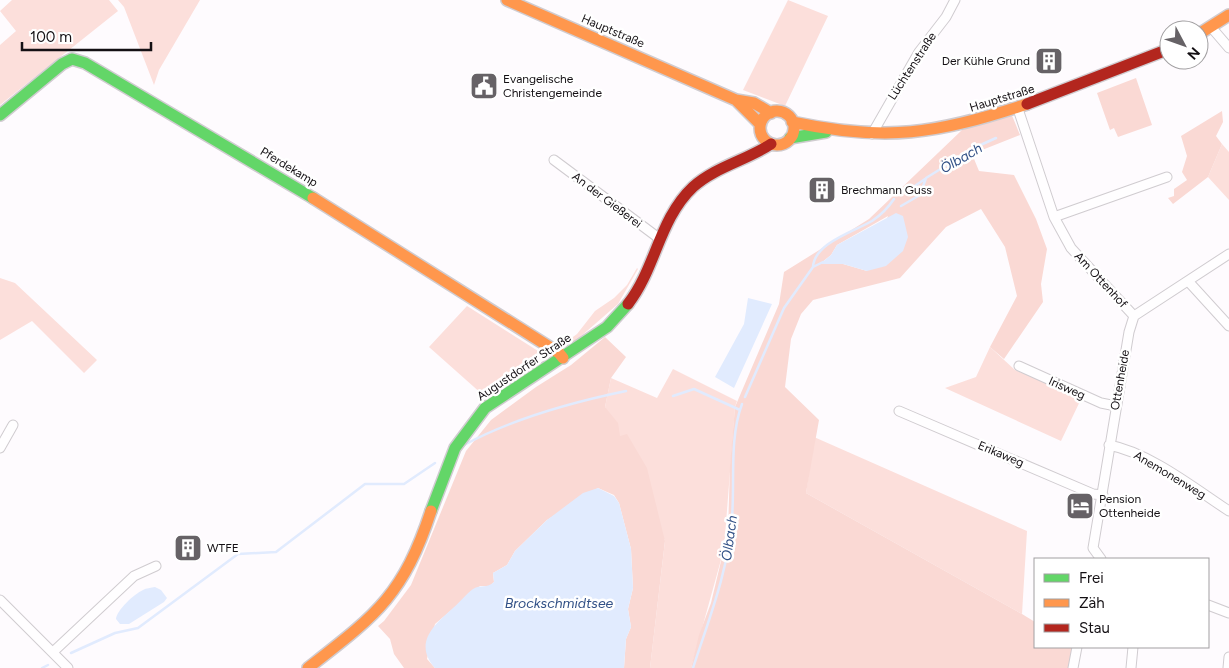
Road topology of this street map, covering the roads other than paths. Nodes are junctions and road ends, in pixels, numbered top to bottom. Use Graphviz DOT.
graph roads {
  1 [pos="507,0"];
  2 [pos="955,0"];
  3 [pos="1229,15"];
  4 [pos="1211,27"];
  5 [pos="1229,48"];
  6 [pos="1159,54"];
  7 [pos="736,100"];
  8 [pos="1018,109"];
  9 [pos="771,113"];
  10 [pos="0,115"];
  11 [pos="792,122"];
  12 [pos="760,128"];
  13 [pos="835,130"];
  14 [pos="872,134"];
  15 [pos="790,138"];
  16 [pos="771,144"];
  17 [pos="554,160"];
  18 [pos="744,160"];
  19 [pos="1167,177"];
  20 [pos="1054,217"];
  21 [pos="660,238"];
  22 [pos="1229,254"];
  23 [pos="1188,280"];
  24 [pos="1134,316"];
  25 [pos="1229,326"];
  26 [pos="563,358"];
  27 [pos="1019,366"];
  28 [pos="1116,406"];
  29 [pos="900,411"];
  30 [pos="13,425"];
  31 [pos="1109,445"];
  32 [pos="0,448"];
  33 [pos="1103,495"];
  34 [pos="1229,511"];
  35 [pos="1096,558"];
  36 [pos="156,566"];
  37 [pos="0,600"];
  38 [pos="1209,604"];
  39 [pos="1229,613"];
  40 [pos="1077,648"];
  41 [pos="1133,648"];
  42 [pos="53,652"];
  43 [pos="1229,657"];
  44 [pos="68,668"];
  45 [pos="308,668"];
  46 [pos="1074,668"];
  47 [pos="1131,668"];
  48 [pos="1228,668"];
  1 -- 7 [label="main road, Hauptstraße"];
  2 -- 14 [label="street, Lüchtenstraße"];
  3 -- 4 [label="main road"];
  4 -- 5 [label="street"];
  6 -- 8 [label="main road, Hauptstraße"];
  7 -- 9 [label="main road, Hauptstraße"];
  7 -- 12 [label="main road, Hauptstraße"];
  8 -- 14 [label="main road, Hauptstraße"];
  8 -- 20 [label="street, Am Ottenhof"];
  9 -- 11 [label="main road"];
  9 -- 12 [label="main road"];
  10 -- 26 [label="main road, Pferdekamp"];
  11 -- 13 [label="main road, Hauptstraße"];
  11 -- 15 [label="main road"];
  12 -- 16 [label="main road"];
  12 -- 18 [label="main road"];
  13 -- 14 [label="main road, Hauptstraße"];
  13 -- 15 [label="main road, Hauptstraße"];
  15 -- 16 [label="main road"];
  16 -- 18 [label="main road, Augustdorfer Straße"];
  17 -- 21 [label="street, An der Gießerei"];
  18 -- 21 [label="main road, Augustdorfer Straße"];
  19 -- 20 [label="street"];
  20 -- 24 [label="street, Am Ottenhof"];
  21 -- 26 [label="main road, Augustdorfer Straße"];
  22 -- 23 [label="street"];
  23 -- 24 [label="street"];
  23 -- 25 [label="street"];
  24 -- 28 [label="street, Ottenheide"];
  26 -- 45 [label="main road, Augustdorfer Straße"];
  27 -- 28 [label="street, Irisweg"];
  28 -- 31 [label="street, Ottenheide"];
  29 -- 33 [label="street, Erikaweg"];
  30 -- 32 [label="street"];
  31 -- 33 [label="street, Ottenheide"];
  31 -- 34 [label="street, Anemonenweg"];
  33 -- 35 [label="street, Ottenheide"];
  36 -- 42 [label="street"];
  37 -- 42 [label="street"];
  38 -- 39 [label="street"];
  40 -- 46 [label="street"];
  41 -- 47 [label="street"];
  42 -- 44 [label="street"];
  43 -- 48 [label="street"];
}
